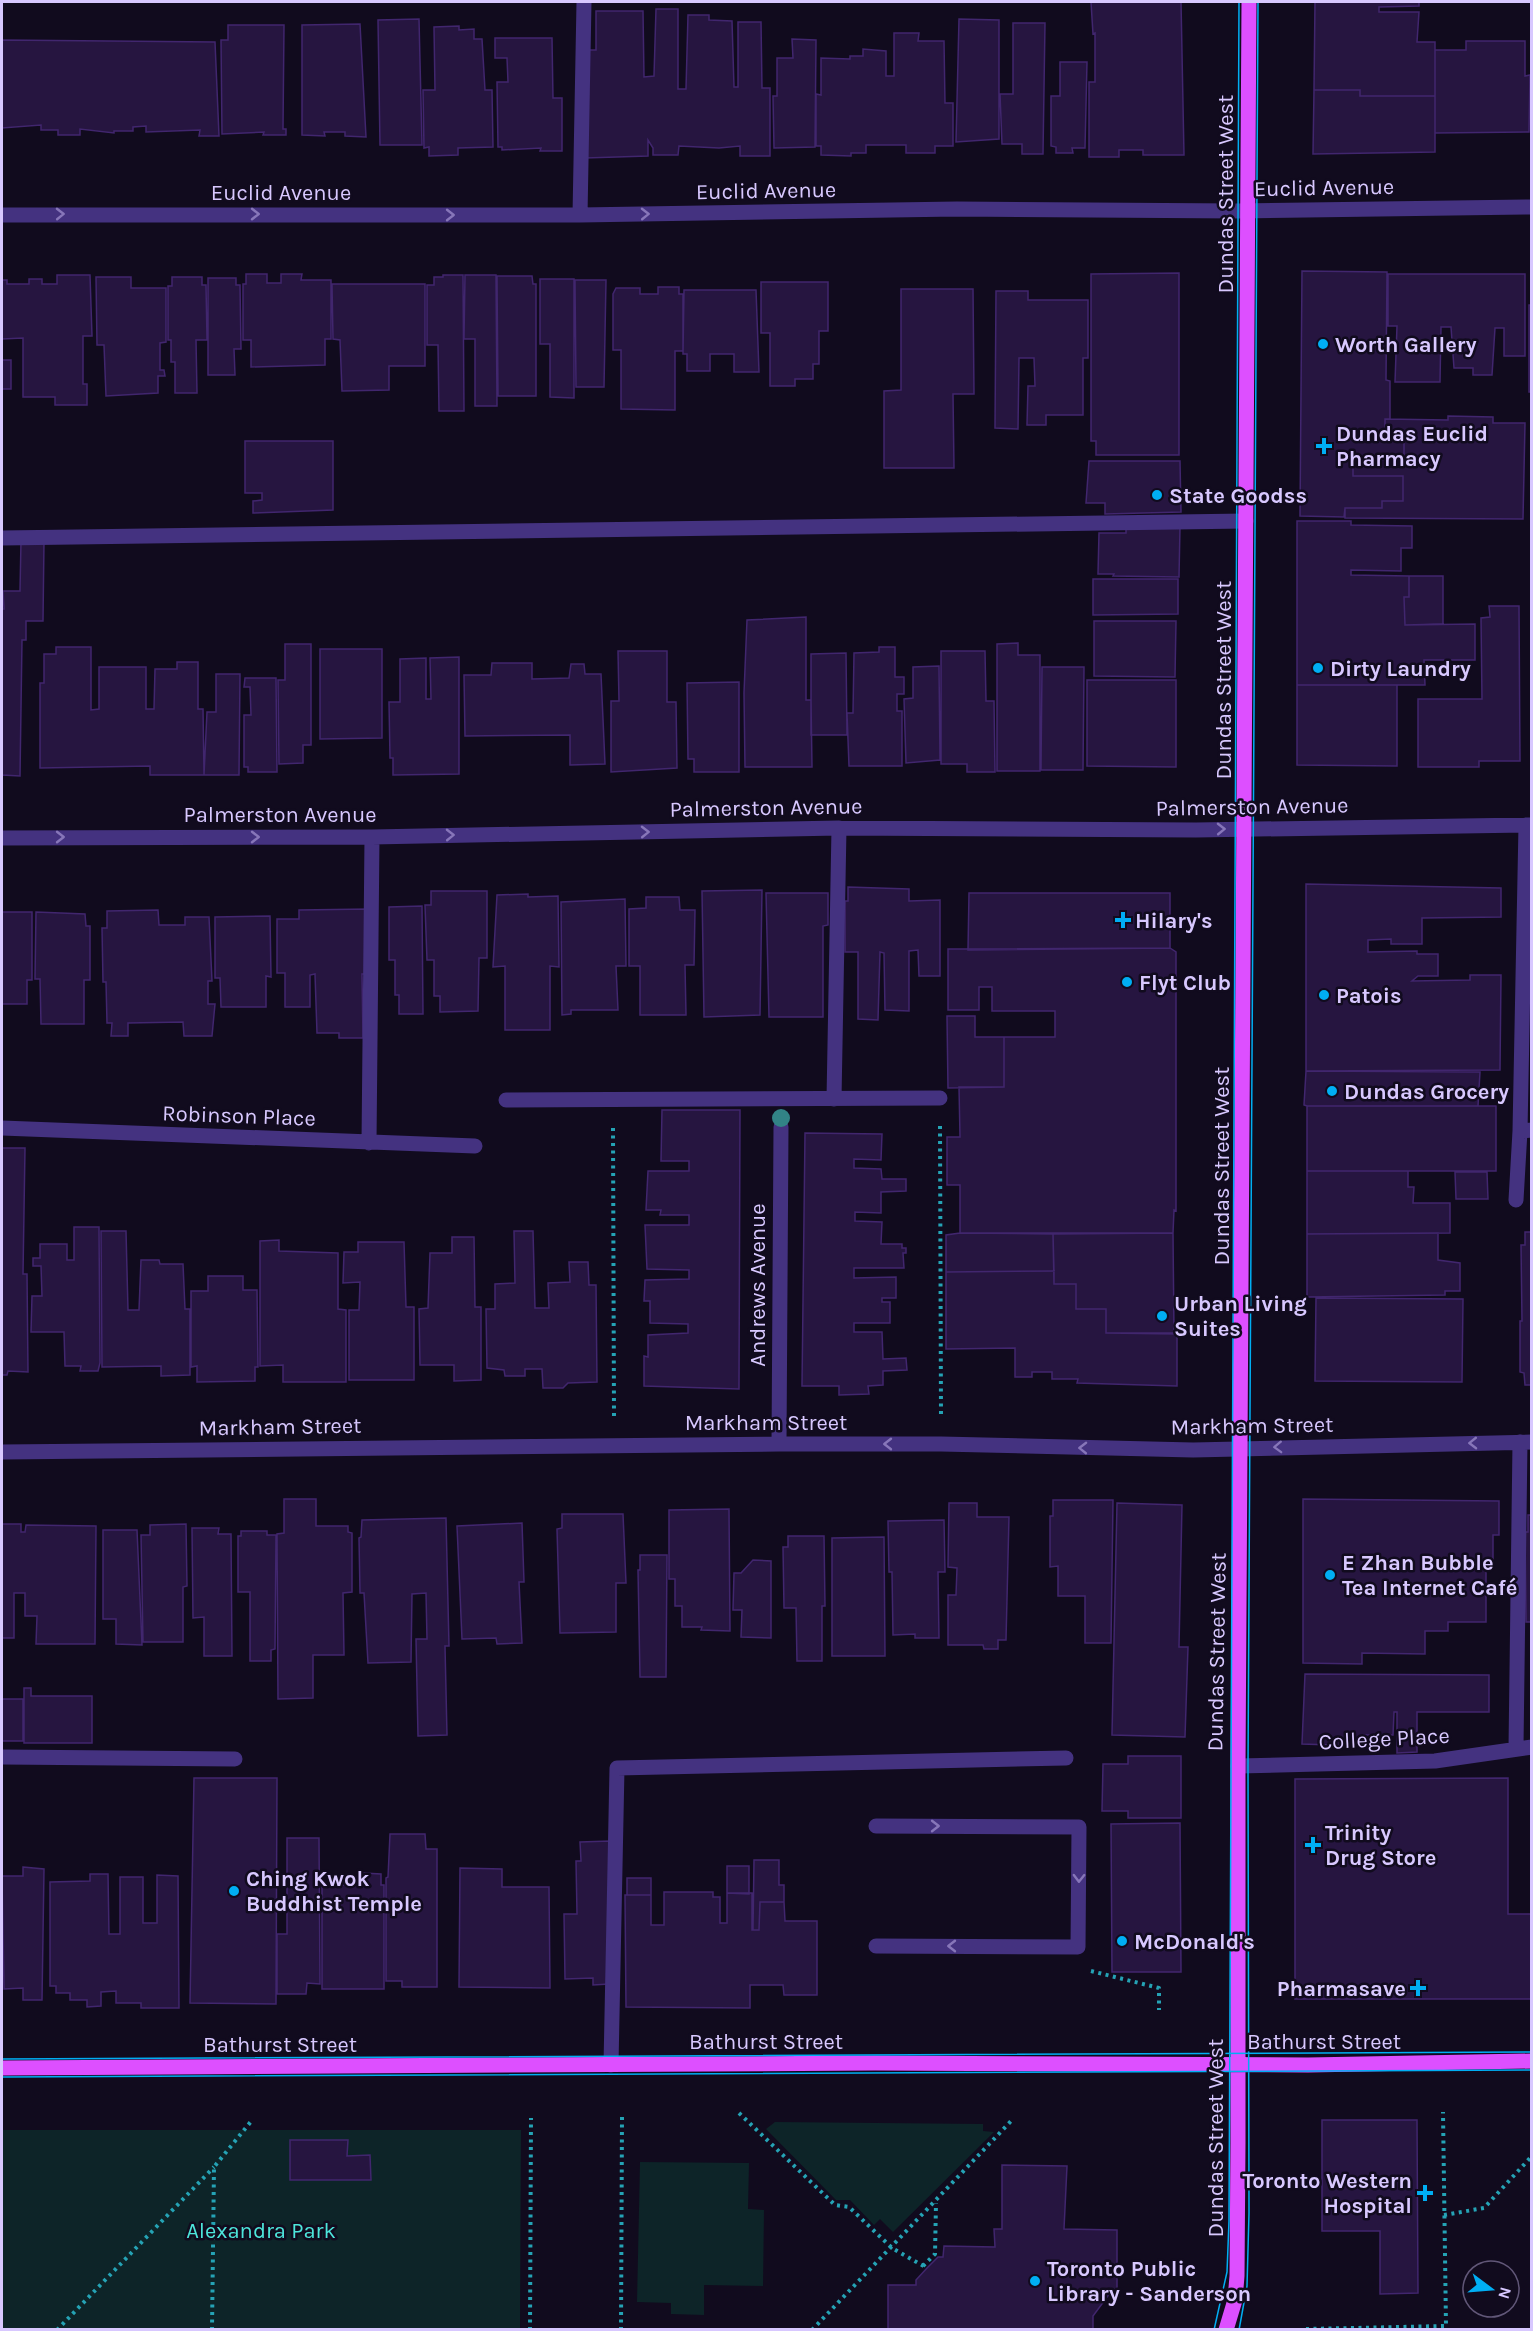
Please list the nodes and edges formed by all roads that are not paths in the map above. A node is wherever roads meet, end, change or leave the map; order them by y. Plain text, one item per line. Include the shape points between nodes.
1 (584, 2) edge
2 (1249, 2) edge
3 (1532, 207) edge
4 (1247, 210) junction
5 (2, 214) edge
6 (580, 216) junction
7 (1246, 521) junction
8 (2, 538) edge
9 (1529, 825) edge
10 (839, 828) junction
11 (1245, 829) junction
12 (372, 837) junction
13 (2, 838) edge
14 (940, 1098) road end
15 (834, 1099) junction
16 (506, 1100) dead end
17 (780, 1127) dead end
18 (2, 1128) edge
19 (1526, 1130) edge
20 (369, 1143) junction
21 (475, 1146) dead end
22 (1516, 1200) dead end
23 (1526, 1442) edge
24 (779, 1444) junction
25 (1241, 1449) junction
26 (2, 1452) edge
27 (1532, 1747) edge
28 (1516, 1748) junction
29 (2, 1757) edge
30 (1066, 1758) dead end
31 (235, 1759) dead end
32 (1238, 1766) junction
33 (876, 1826) dead end
34 (876, 1946) dead end
35 (1532, 2061) edge
36 (1238, 2064) junction
37 (611, 2065) junction
38 (2, 2068) edge
39 (1226, 2330) edge

1 - 6 street
2 - 4 main road, Dundas Street West
3 - 4 street, Euclid Avenue
6 -> 4 street, Euclid Avenue via 957,209
4 - 7 main road, Dundas Street West
5 -> 6 street, Euclid Avenue
7 - 8 street
7 - 11 main road, Dundas Street West
9 - 11 street, Palmerston Avenue
9 - 19 street
10 -> 11 street, Palmerston Avenue
12 -> 10 street, Palmerston Avenue
10 - 15 street
11 - 25 main road, Dundas Street West
13 -> 12 street, Palmerston Avenue
12 - 20 street
14 - 15 street
15 - 16 street
17 - 24 street, Andrews Avenue
18 - 20 street, Robinson Place
19 - 22 street
20 - 21 street, Robinson Place
23 -> 25 street, Markham Street
23 - 28 street
25 -> 24 street, Markham Street
24 - 26 street, Markham Street
25 - 32 main road, Dundas Street West
27 - 28 street, College Place
28 - 32 street, College Place via 1435,1761
29 - 31 street
30 - 37 street via 617,1768
32 - 36 main road, Dundas Street West
33 -> 34 street via 1079,1827 1078,1947
35 - 36 main road, Bathurst Street
36 - 37 main road, Bathurst Street
36 - 39 main road, Dundas Street West via 1237,2276
37 - 38 main road, Bathurst Street

